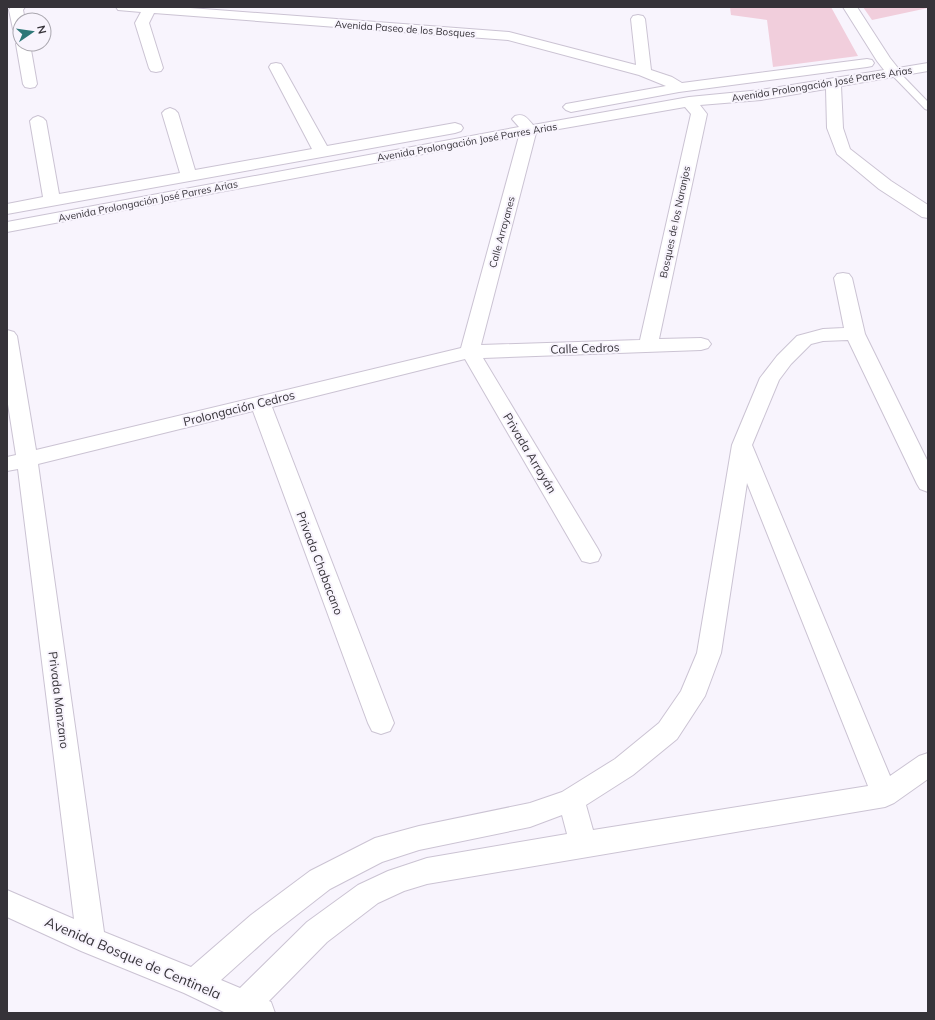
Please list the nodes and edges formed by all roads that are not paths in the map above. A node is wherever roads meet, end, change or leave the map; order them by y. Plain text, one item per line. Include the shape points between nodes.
1 (123, 7) edge
2 (326, 7) edge
3 (850, 7) edge
4 (150, 9) junction
5 (638, 19) dead end
6 (319, 22) junction
7 (24, 52) edge
8 (892, 60) junction
9 (276, 67) dead end
10 (928, 67) edge
11 (156, 68) dead end
12 (644, 72) junction
13 (895, 73) junction
14 (30, 84) dead end
15 (833, 84) junction
16 (684, 95) junction
17 (928, 108) edge
18 (555, 110) dead end
19 (170, 113) dead end
20 (520, 120) junction
21 (38, 121) dead end
22 (471, 125) dead end
23 (322, 152) junction
24 (189, 176) junction
25 (52, 200) junction
26 (7, 209) edge
27 (928, 213) edge
28 (7, 227) edge
29 (843, 278) dead end
30 (855, 334) junction
31 (7, 336) edge
32 (701, 344) dead end
33 (648, 346) junction
34 (470, 352) junction
35 (260, 403) junction
36 (742, 445) junction
37 (17, 461) edge
38 (928, 484) edge
39 (590, 555) dead end
40 (381, 723) dead end
41 (928, 764) edge
42 (885, 795) junction
43 (572, 800) junction
44 (583, 844) junction
45 (7, 903) edge
46 (91, 941) junction
47 (195, 984) junction
48 (252, 1009) edge

1 - 4 street, Avenida Paseo de los Bosques
2 - 6 street
3 - 8 street
4 - 6 street, Avenida Paseo de los Bosques
4 - 11 street via 142,23
5 - 12 street
6 - 12 street, Avenida Paseo de los Bosques via 509,36
7 - 14 street
8 - 13 street
8 - 16 street, Avenida Prolongación José Parres Arias
9 - 23 street
10 - 13 street, Avenida Prolongación José Parres Arias
12 - 16 street, Avenida Paseo de los Bosques via 667,80
13 - 15 street, Avenida Prolongación José Parres Arias
13 - 17 lane
15 - 16 street, Avenida Prolongación José Parres Arias via 761,95
15 - 27 street via 835,128 843,151 885,185
16 - 18 street, Avenida Prolongación José Parres Arias
16 - 20 street, Avenida Prolongación José Parres Arias
16 - 33 street, Bosques de los Naranjos via 699,114
19 - 24 street
20 - 28 street, Avenida Prolongación José Parres Arias
20 - 34 street, Calle Arrayanes
21 - 25 street
22 - 23 street, Avenida Prolongación José Parres Arias
23 - 24 street, Avenida Prolongación José Parres Arias
24 - 25 street, Avenida Prolongación José Parres Arias
25 - 26 street, Avenida Prolongación José Parres Arias
29 - 30 street
30 - 36 street via 823,335 804,340 770,378
30 - 38 street
31 - 37 street, Privada Manzano
32 - 33 street, Calle Cedros
33 - 34 street, Calle Cedros
34 - 35 street, Prolongación Cedros
34 - 39 street, Privada Arrayán
35 - 37 street, Prolongación Cedros
35 - 40 street, Privada Chabacano
36 - 42 street
36 - 43 street via 709,653 692,696 668,731 624,767
37 - 46 street, Privada Manzano
41 - 42 street
42 - 44 street
43 - 44 street
43 - 47 street via 530,815 419,838 375,851 320,880 261,925
44 - 48 street via 427,871 398,880 368,894 316,932
45 - 46 street, Avenida Bosque de Centinela
46 - 47 street, Avenida Bosque de Centinela
47 - 48 street, Avenida Bosque de Centinela

